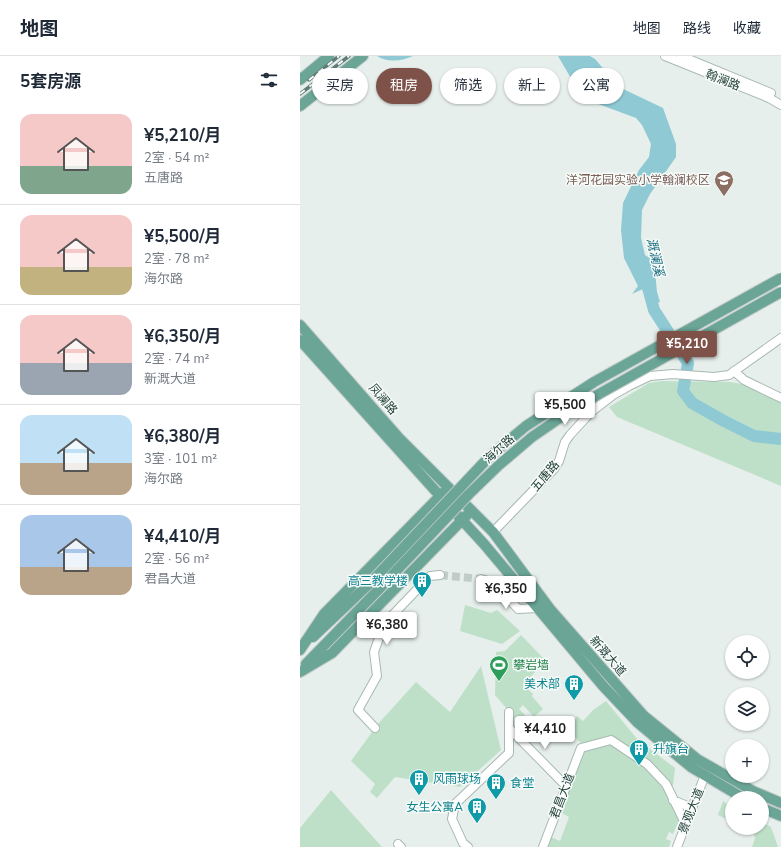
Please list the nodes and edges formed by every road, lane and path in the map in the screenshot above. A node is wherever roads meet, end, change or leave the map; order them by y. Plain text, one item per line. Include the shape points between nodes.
1 (329, 56) edge
2 (363, 56) edge
3 (665, 56) edge
4 (682, 56) edge
5 (303, 77) edge
6 (781, 98) edge
7 (781, 105) edge
8 (300, 106) edge
9 (781, 278) edge
10 (781, 292) edge
11 (300, 325) edge
12 (781, 338) edge
13 (300, 340) edge
14 (734, 371) junction
15 (781, 398) edge
16 (449, 487) junction
17 (440, 496) junction
18 (472, 510) junction
19 (462, 520) junction
20 (493, 532) junction
21 (440, 575) tunnel mouth
22 (481, 579) tunnel mouth
23 (538, 608) junction
24 (300, 650) edge
25 (300, 671) edge
26 (509, 712) dead end
27 (375, 728) dead end
28 (509, 728) junction
29 (705, 775) junction
30 (566, 786) junction
31 (731, 791) edge
32 (673, 800) junction
33 (781, 803) edge
34 (692, 808) junction
35 (769, 811) edge
36 (781, 816) edge
37 (686, 825) junction
38 (468, 847) edge
39 (543, 847) edge
40 (677, 847) edge

1 - 5 main road
2 - 8 main road
3 - 7 street, 翰澜路
4 - 6 street, 翰澜路
9 - 24 main road, 海尔路, bridge via 594,382 526,426 490,456 371,582
10 - 25 main road, 海尔路, bridge via 599,394 532,437 469,494
11 - 16 main road, 凤澜路 via 399,438
12 - 14 street, 五唐路
13 - 17 main road, 凤澜路
14 - 15 street via 744,380
14 - 20 street, 五唐路 via 729,375 714,377 673,374 650,376 614,395 591,412 568,439 554,469
16 - 17 main road
16 - 18 main road, 新溉大道
17 - 19 main road, 新溉大道
17 - 24 main road via 324,614
18 - 19 main road
18 - 20 main road, 新溉大道
19 - 23 main road, 新溉大道
19 - 25 main road via 332,653
20 - 33 main road, 新溉大道 via 550,609 644,716 697,759 753,791
21 - 27 street via 430,576 384,624 374,652 377,676 358,710
22 - 23 street via 495,583 518,609
23 - 29 main road, 新溉大道 via 603,686 638,723 691,767
26 - 28 street
28 - 30 street
28 - 38 street via 509,754 455,804 452,819 463,843
29 - 31 main road, 新溉大道
29 - 34 street, 景观大道
30 - 32 street, 君昌大道 via 581,748 611,740 647,764 666,784
30 - 39 street, 君昌大道
32 - 34 street
32 - 37 street, 君昌大道
34 - 37 street, 景观大道
35 - 36 main road
37 - 40 street, 景观大道

